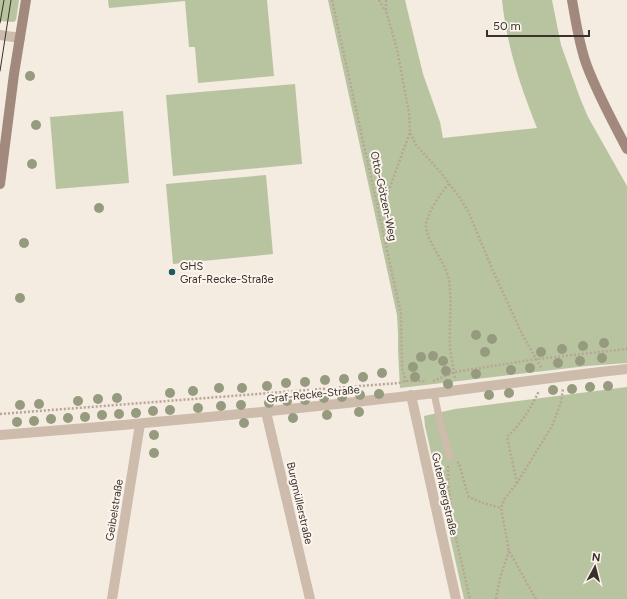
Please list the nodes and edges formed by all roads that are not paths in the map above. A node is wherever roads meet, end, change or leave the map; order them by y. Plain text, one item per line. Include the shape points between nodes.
1 (26, 0) edge
2 (572, 0) edge
3 (0, 35) edge
4 (20, 38) junction
5 (627, 149) edge
6 (0, 184) edge
7 (627, 369) edge
8 (434, 393) junction
9 (410, 395) junction
10 (266, 412) junction
11 (140, 424) junction
12 (0, 435) edge
13 (450, 456) road end
14 (112, 599) edge
15 (310, 599) edge
16 (456, 599) edge

1 - 4 main road
2 - 5 main road via 587,66
3 - 4 street
4 - 6 main road
7 - 8 street, Graf-Recke-Straße
8 - 9 street, Graf-Recke-Straße
8 - 13 lane
9 - 10 street, Graf-Recke-Straße
9 - 16 street, Gutenbergstraße
10 - 11 street, Graf-Recke-Straße
10 - 15 street, Burgmüllerstraße
11 - 12 street, Graf-Recke-Straße
11 - 14 street, Geibelstraße

